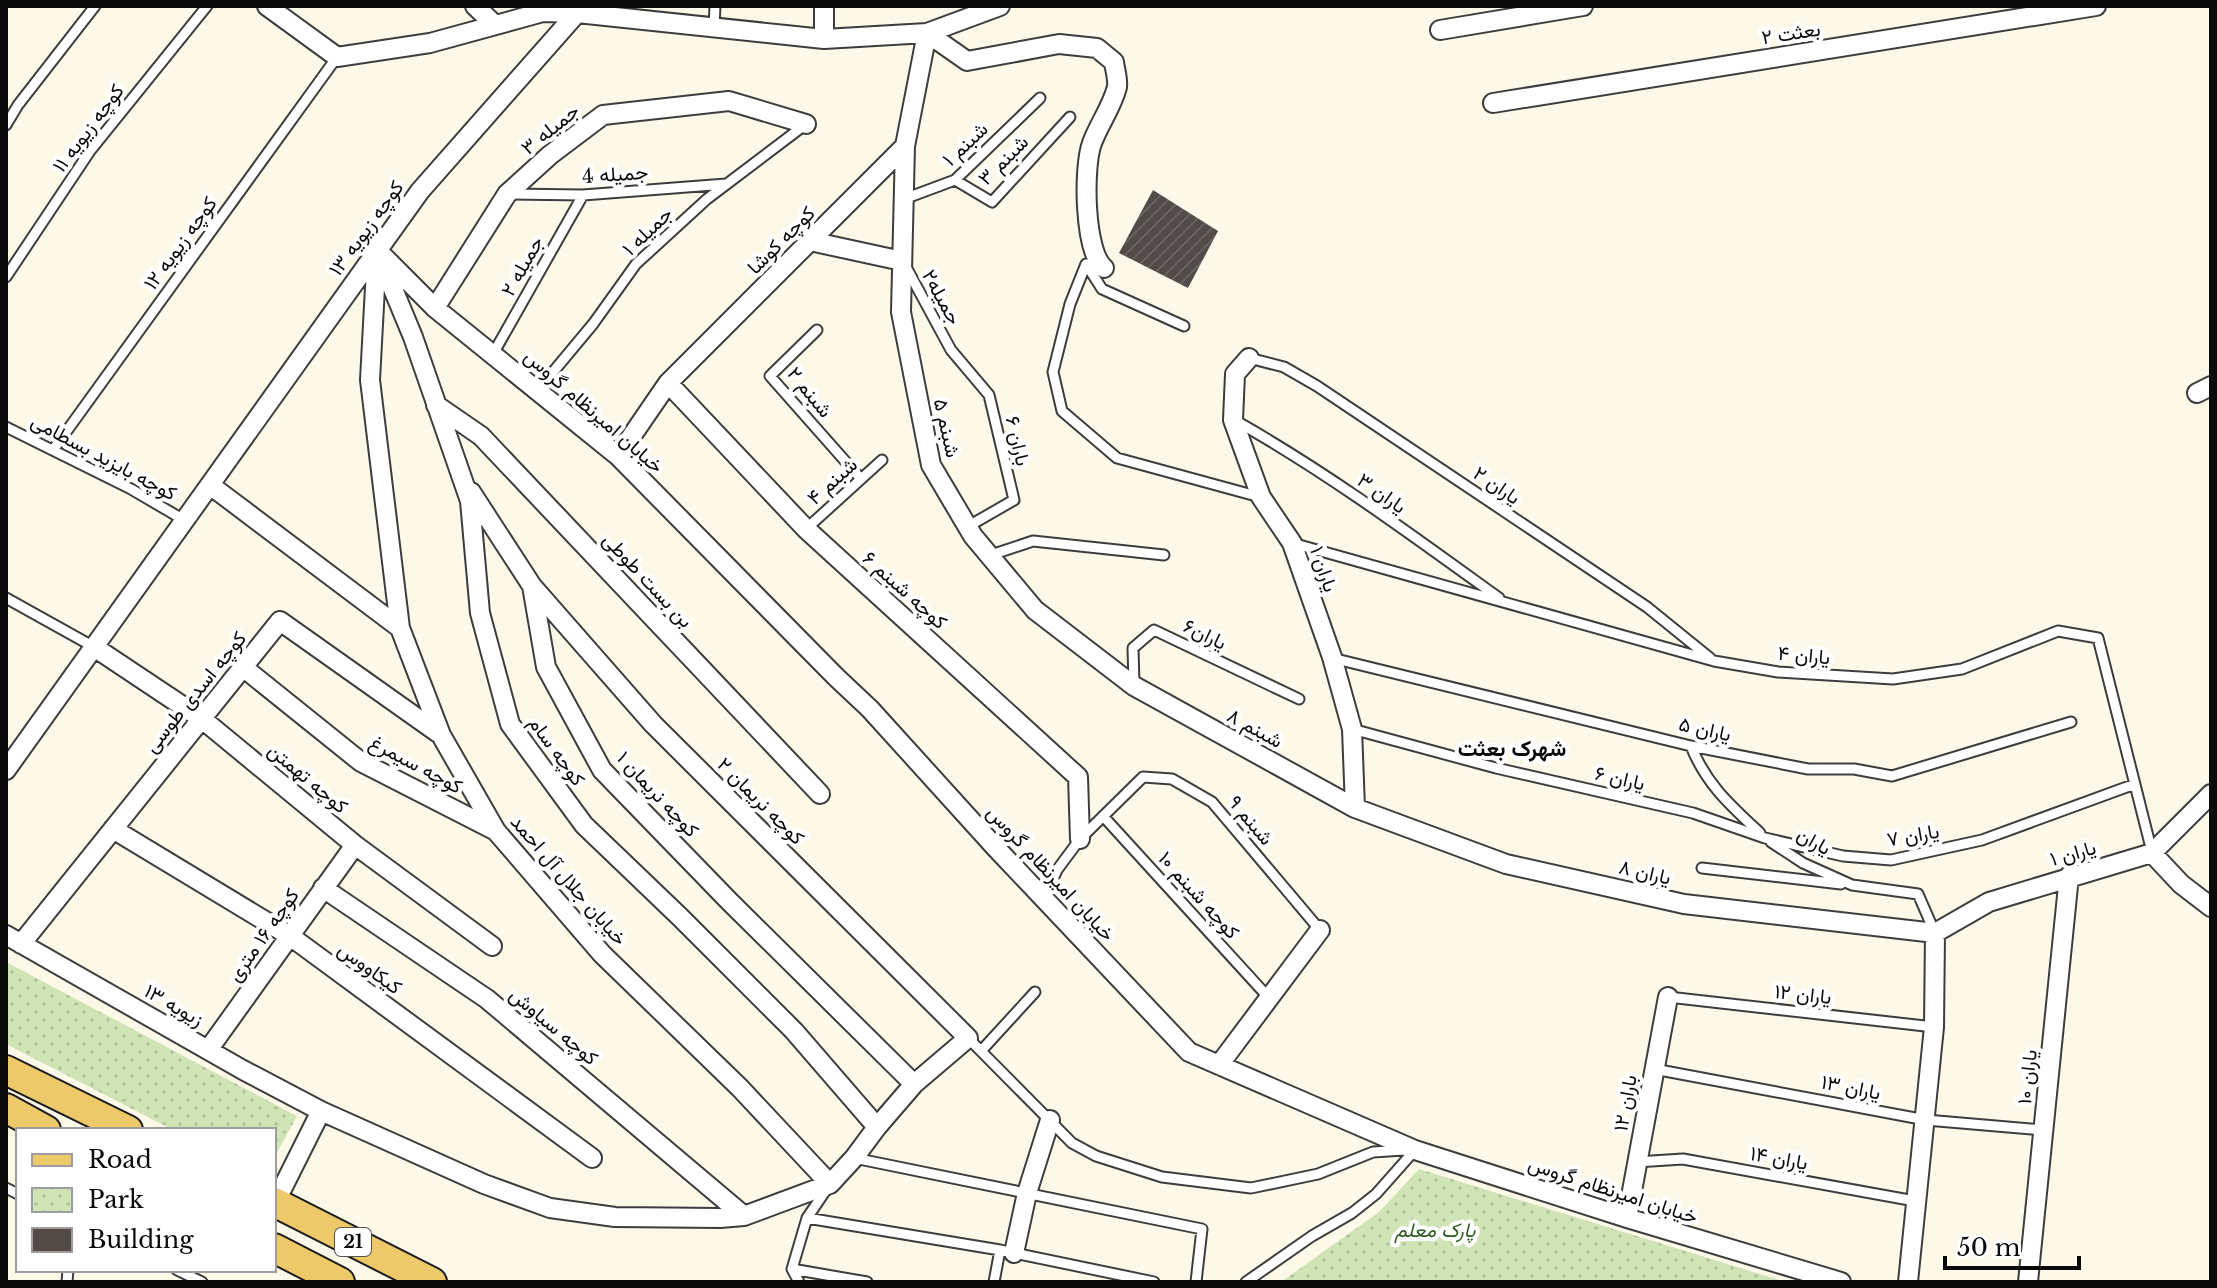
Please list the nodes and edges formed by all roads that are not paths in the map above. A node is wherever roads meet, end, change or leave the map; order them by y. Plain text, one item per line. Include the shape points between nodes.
1 (95, 6) edge
2 (207, 6) edge
3 (267, 6) edge
4 (475, 6) edge
5 (715, 6) edge
6 (824, 6) edge
7 (1000, 6) edge
8 (1583, 6) edge
9 (2096, 6) edge
10 (552, 9) edge
11 (577, 9) edge
12 (630, 12) edge
13 (495, 25) junction
14 (714, 27) junction
15 (1440, 30) dead end
16 (927, 33) junction
17 (824, 39) junction
18 (337, 57) junction
19 (1040, 98) dead end
20 (1493, 103) dead end
21 (1070, 117) dead end
22 (806, 124) joint
23 (6, 125) edge
24 (905, 146) junction
25 (955, 180) junction
26 (726, 184) junction
27 (507, 194) junction
28 (583, 195) junction
29 (904, 199) junction
30 (810, 241) junction
31 (377, 250) junction
32 (902, 261) junction
33 (1104, 268) dead end
34 (6, 277) edge
35 (435, 308) junction
36 (1184, 326) dead end
37 (817, 330) dead end
38 (951, 350) joint
39 (493, 354) junction
40 (1249, 358) joint
41 (668, 383) junction
42 (538, 390) junction
43 (436, 405) junction
44 (1233, 420) junction
45 (6, 427) edge
46 (53, 450) junction
47 (618, 456) junction
48 (882, 460) dead end
49 (461, 476) junction
50 (861, 479) junction
51 (210, 485) junction
52 (1261, 497) junction
53 (184, 520) junction
54 (967, 527) junction
55 (806, 529) junction
56 (1292, 543) junction
57 (1164, 555) dead end
58 (988, 556) junction
59 (532, 586) junction
60 (6, 598) edge
61 (1505, 603) junction
62 (400, 628) junction
63 (94, 647) junction
64 (1332, 657) junction
65 (1714, 661) junction
66 (244, 668) junction
67 (1134, 686) junction
68 (1299, 699) dead end
69 (202, 719) junction
70 (2071, 722) dead end
71 (1352, 729) junction
72 (441, 735) junction
73 (1691, 746) junction
74 (6, 770) edge
75 (2135, 784) junction
76 (820, 794) dead end
77 (2211, 794) edge
78 (1355, 808) junction
79 (1693, 813) joint
80 (1103, 816) junction
81 (113, 829) junction
82 (496, 831) junction
83 (1765, 838) junction
84 (1080, 839) junction
85 (355, 845) junction
86 (2152, 853) junction
87 (1702, 868) dead end
88 (2069, 876) junction
89 (1852, 885) junction
90 (323, 888) junction
91 (1044, 899) junction
92 (2211, 907) edge
93 (1320, 930) joint
94 (1935, 933) junction
95 (290, 936) junction
96 (14, 939) edge
97 (492, 946) dead end
98 (1035, 992) dead end
99 (1668, 997) joint
100 (1269, 998) junction
101 (1934, 1027) junction
102 (974, 1044) junction
103 (208, 1050) junction
104 (1219, 1065) junction
105 (1654, 1069) junction
106 (6, 1070) edge
107 (914, 1084) junction
108 (6, 1108) edge
109 (321, 1111) junction
110 (1050, 1120) junction
111 (1926, 1120) junction
112 (877, 1127) junction
113 (42, 1128) edge
114 (124, 1128) edge
115 (2044, 1130) junction
116 (1415, 1150) junction
117 (592, 1158) dead end
118 (854, 1158) junction
119 (1636, 1162) junction
120 (830, 1184) junction
121 (1027, 1193) junction
122 (276, 1201) edge
123 (1915, 1201) junction
124 (276, 1204) edge
125 (744, 1216) junction
126 (807, 1218) junction
127 (1627, 1218) junction
128 (276, 1249) edge
129 (1007, 1251) junction
130 (792, 1269) junction
131 (181, 1272) edge
132 (202, 1282) edge
133 (340, 1282) edge
134 (432, 1282) edge
135 (799, 1282) edge
136 (867, 1282) edge
137 (994, 1282) edge
138 (1154, 1282) edge
139 (1196, 1282) edge
140 (1246, 1282) edge
141 (1841, 1282) edge
142 (1908, 1282) edge
143 (2028, 1282) edge

1 - 23 lane
2 - 34 lane, کوچه زیویه ۱۱ via 90,151
3 - 18 street
4 - 13 street
5 - 14 lane
6 - 17 street
7 - 16 street
8 - 15 street
9 - 20 street, بعثت ۲
10 - 11 street
10 - 13 street
11 - 12 street
11 - 31 street, کوچه زیویه ۱۳ via 420,191
12 - 14 street
13 - 18 street via 430,43
14 - 17 street
16 - 17 street
16 - 24 street
16 - 33 street via 967,61 1059,44 1097,48 1114,62 1117,84 1091,146 1086,187 1089,232 1096,262
18 - 46 lane, کوچه زیویه ۱۲
19 - 25 lane, شبنم ۱
21 - 25 lane, شبنم ۳ via 992,202
22 - 26 lane, جمیله ۱
22 - 27 street, جمیله ۳ via 729,101 603,115
24 - 29 street, شبنم ۵
24 - 30 street, کوچه کوشا
25 - 29 lane, شبنم ۱
26 - 28 lane, جمیله 4
26 - 42 lane, جمیله ۱ via 636,264
27 - 28 lane, جمیله 4
27 - 35 street, جمیله ۳
28 - 39 lane, جمیله ۲
29 - 32 street, شبنم ۵
30 - 32 street
30 - 41 street, کوچه کوشا
31 - 35 street, خیابان امیرنظام گروس
31 - 43 street, کوچه سام
31 - 51 street, کوچه زیویه ۱۳
31 - 62 street, خیابان جلال آل احمد via 370,380
32 - 38 lane, جمیله۲
32 - 54 street, شبنم ۵ via 901,312 931,465
35 - 39 street, خیابان امیرنظام گروس
36 - 52 lane via 1102,289 1086,264 1053,372 1062,411 1117,458
37 - 50 lane, شبنم ۲ via 770,376
38 - 54 lane, باران ۶ via 989,395 1014,500
39 - 42 street, خیابان امیرنظام گروس
40 - 44 street, یاران ۱ via 1235,374
40 - 65 lane, یاران ۲ via 1284,367 1317,386 1647,607
41 - 47 street, کوچه کوشا
41 - 55 street, کوچه شبنم ۶
42 - 47 street, خیابان امیرنظام گروس
43 - 49 street, کوچه سام
43 - 76 street, بن بست طوطی via 481,436
44 - 52 street, یاران ۱
44 - 61 lane, یاران ۳ via 1291,452
45 - 46 lane, کوچه بایزید بسطامی
46 - 53 lane, کوچه بایزید بسطامی
47 - 91 street, خیابان امیرنظام گروس via 870,709
48 - 50 lane, شبنم ۴
49 - 59 street, کوچه نریمان ۱
49 - 112 street, کوچه سام via 470,501 480,613 510,724 584,825 794,1031
50 - 55 lane, شبنم ۴
51 - 53 street, کوچه زیویه ۱۳
51 - 62 street
52 - 56 street, یاران ۱
53 - 63 street, کوچه زیویه ۱۳
54 - 58 street, شبنم ۵
55 - 84 street, کوچه شبنم ۶ via 1078,777
56 - 61 lane, یاران ۴
56 - 64 street, یاران ۱
57 - 58 lane via 1033,541
58 - 67 street, شبنم ۵ via 1035,610
59 - 102 street, کوچه نریمان ۲ via 653,724
59 - 107 street, کوچه نریمان ۱ via 546,667 602,770
60 - 63 lane
61 - 65 lane, یاران ۴
62 - 72 street, خیابان جلال آل احمد
63 - 69 street, کوچه تهمتن
63 - 74 street, کوچه زیویه ۱۳
64 - 71 street, یاران ۱
64 - 73 lane, یاران ۵
65 - 75 lane, یاران ۴ via 1778,672 1893,679 1962,669 2058,631 2098,638
66 - 69 street, کوچه اسدی طوسی
66 - 72 street, کوچه اسدی طوسی via 280,621
66 - 82 street, کوچه سیمرغ via 361,762
67 - 68 lane, یاران۶ via 1133,648 1154,630
67 - 78 street, شبنم ۸
69 - 81 street, کوچه اسدی طوسی
69 - 85 street, کوچه تهمتن
70 - 73 lane, یاران ۵ via 1892,776 1808,769
71 - 78 street, یاران ۱
71 - 79 lane, یاران ۶
72 - 82 street, خیابان جلال آل احمد
73 - 83 lane, یاران via 1700,769
75 - 83 lane, یاران ۷ via 1982,840 1891,860 1843,856
75 - 86 lane, یاران ۴
77 - 86 street
78 - 94 street, یاران ۸ via 1506,864 1684,904
79 - 83 lane, یاران ۷
80 - 84 lane, شبنم ۹
80 - 93 lane, شبنم ۹ via 1143,777 1172,779 1212,802
80 - 100 lane, کوچه شبنم ۱۰
81 - 95 street, کیکاووس
81 - 96 street, کوچه اسدی طوسی
82 - 120 street, خیابان جلال آل احمد via 602,954
83 - 89 lane, یاران
84 - 91 lane, شبنم ۹
85 - 90 street, کوچه ۱۶ متری
85 - 97 street, کوچه تهمتن
86 - 88 street, یاران ۱
86 - 92 street
87 - 89 lane
88 - 94 street, یاران ۱ via 1989,902
88 - 115 street, یاران ۱۰
89 - 94 lane, یاران via 1918,894
90 - 95 street, کوچه ۱۶ متری
90 - 125 street, کوچه سیاوش via 487,999
91 - 104 street, خیابان امیرنظام گروس via 1189,1052
93 - 100 street
94 - 101 street
95 - 103 street, کوچه ۱۶ متری
95 - 117 street, کیکاووس
96 - 103 street, زیویه ۱۳
98 - 102 lane
99 - 101 lane, یاران ۱۲
99 - 105 street, باران ۱۲
100 - 104 street
101 - 111 street
102 - 107 street
102 - 110 lane
103 - 109 street, زیویه ۱۳
104 - 116 street, خیابان امیرنظام گروس
105 - 111 lane, یاران ۱۳
105 - 119 street, باران ۱۲
106 - 114 main road
107 - 112 street
108 - 113 main road
109 - 122 street
109 - 125 street, زیویه ۱۳ via 550,1208 615,1217
110 - 116 lane via 1072,1143 1096,1156 1162,1177 1251,1188 1318,1174 1373,1152
110 - 121 street
111 - 115 lane, یاران ۱۳
111 - 123 street
112 - 118 street
115 - 143 street, یاران ۱۰
116 - 127 street, خیابان امیرنظام گروس
116 - 140 lane via 1376,1194
118 - 120 street
118 - 121 lane
119 - 123 lane, یاران ۱۴ via 1683,1159
119 - 127 street, باران ۱۲
120 - 125 street, زیویه ۱۳
120 - 126 lane
121 - 129 street
121 - 139 lane via 1202,1229
123 - 142 street
124 - 134 main road, 21
126 - 129 lane
126 - 130 lane
127 - 141 street, خیابان امیرنظام گروس
128 - 133 main road, 21
129 - 137 lane
129 - 138 lane
130 - 135 lane
130 - 136 lane
131 - 132 lane

